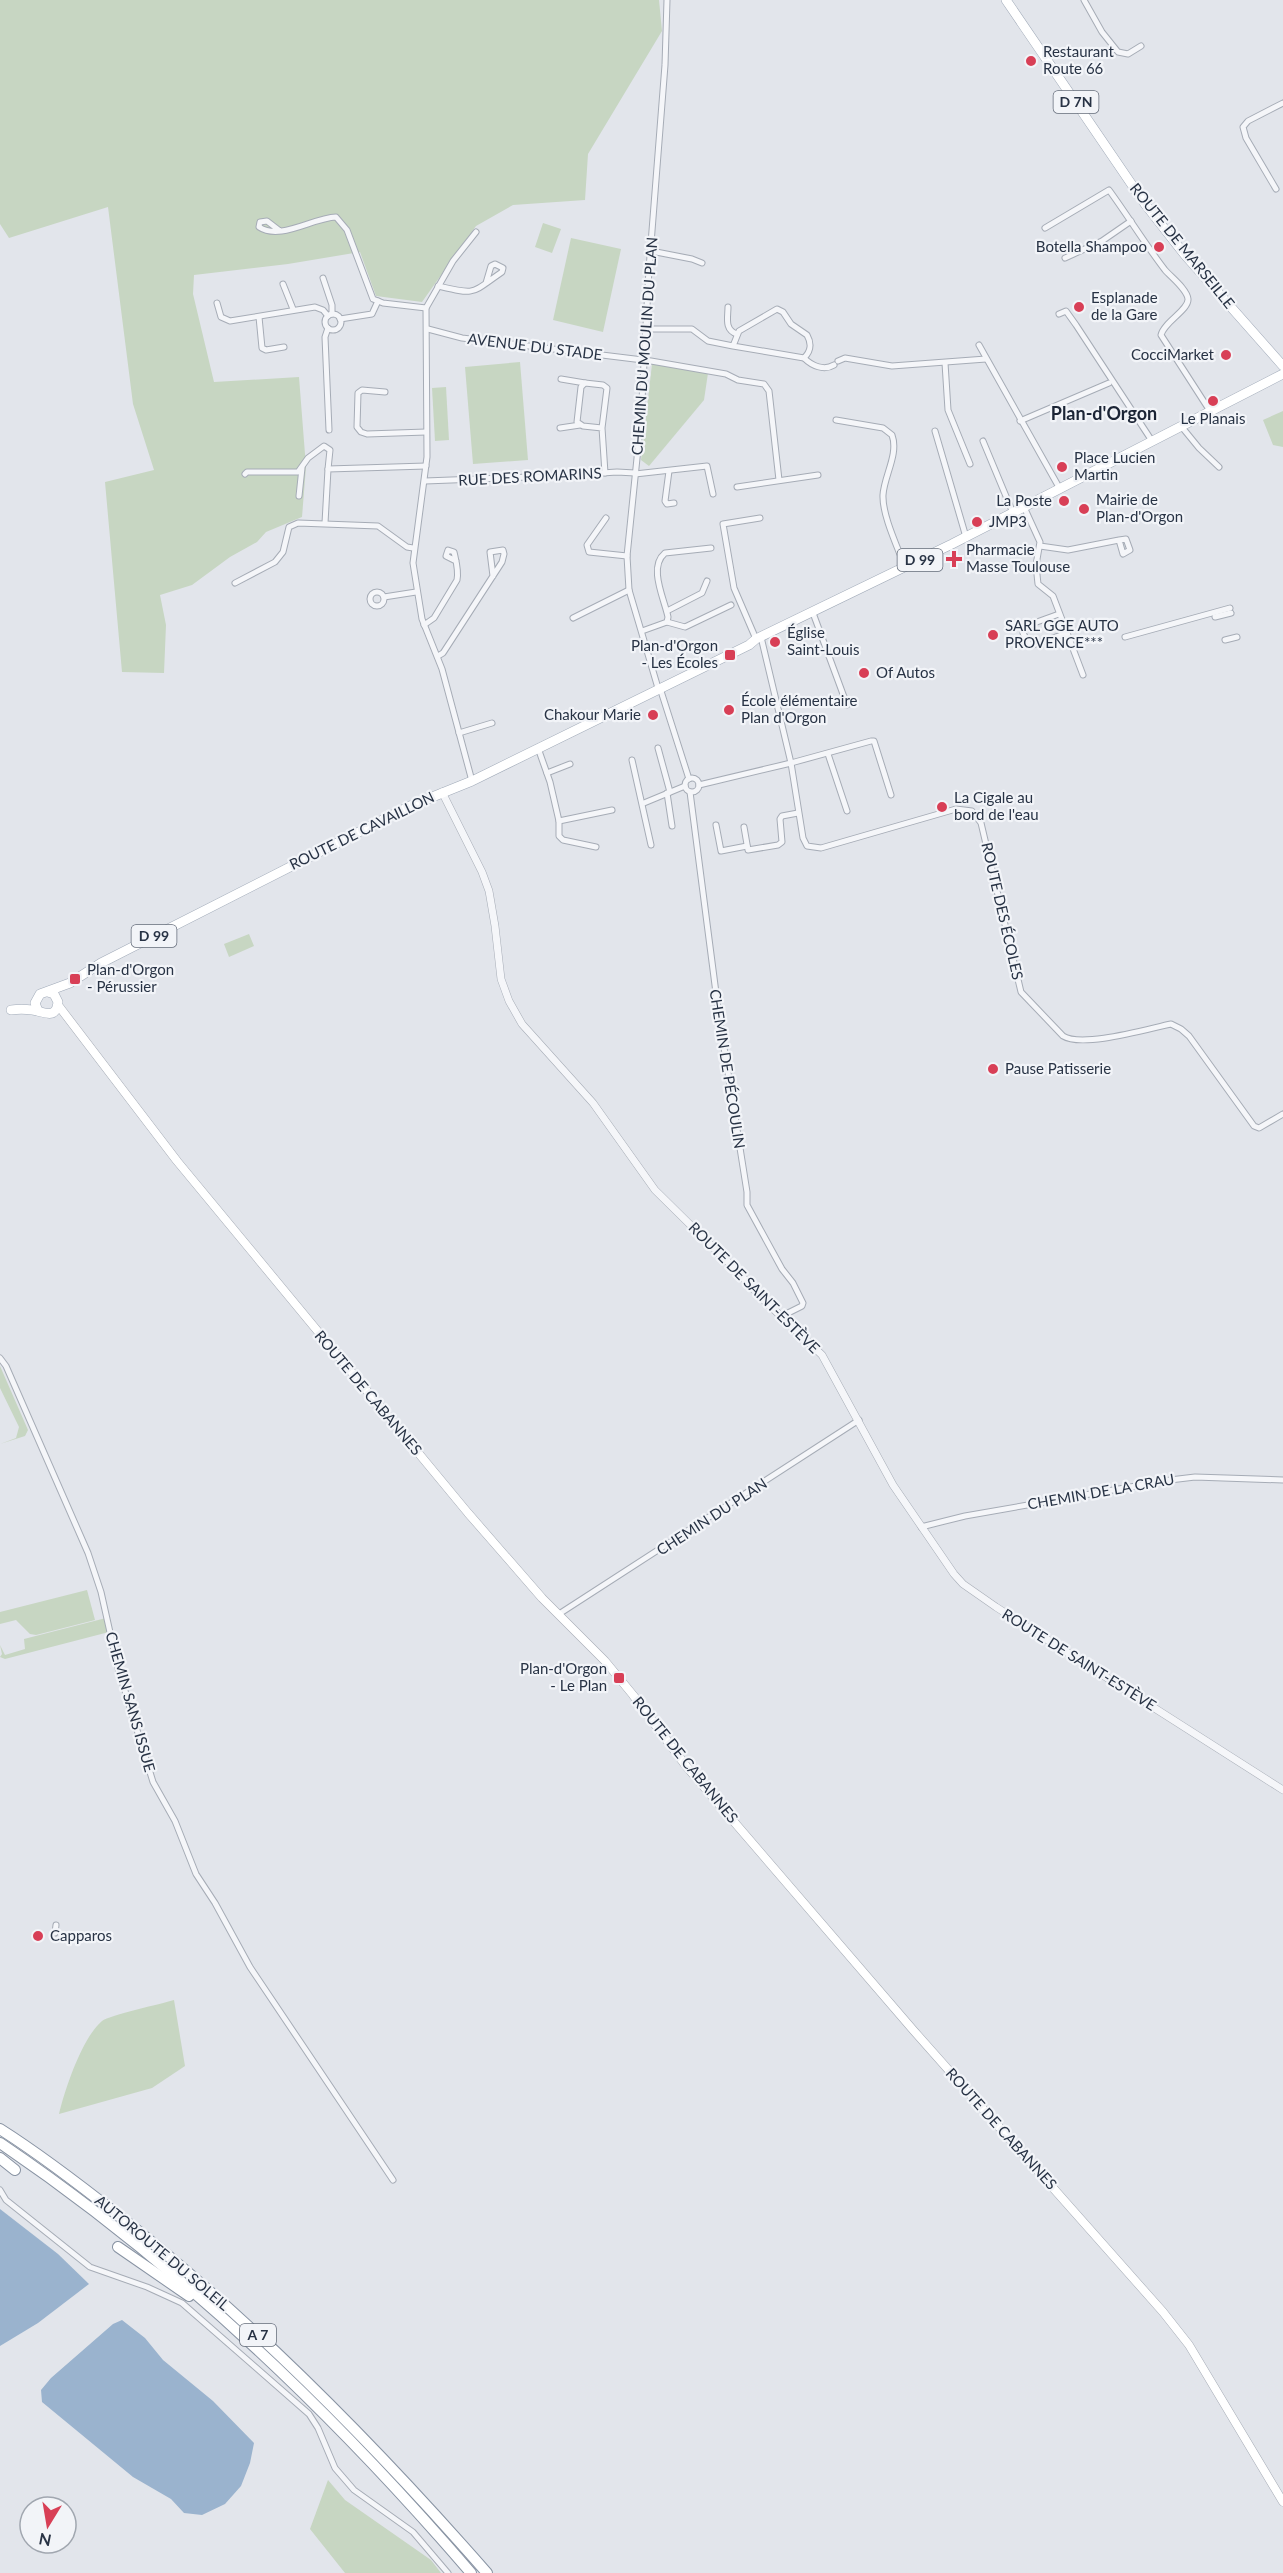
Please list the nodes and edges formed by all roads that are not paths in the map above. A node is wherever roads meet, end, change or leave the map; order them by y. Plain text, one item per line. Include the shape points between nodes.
1 (667, 0) edge
2 (1006, 0) edge
3 (1084, 0) edge
4 (1142, 46) dead end
5 (1283, 103) edge
6 (1276, 189) dead end
7 (1131, 221) junction
8 (1045, 228) dead end
9 (280, 231) dead end
10 (476, 232) dead end
11 (651, 251) junction
12 (1065, 258) dead end
13 (702, 264) dead end
14 (323, 278) dead end
15 (486, 283) dead end
16 (283, 284) dead end
17 (438, 286) junction
18 (378, 302) junction
19 (217, 303) dead end
20 (728, 307) dead end
21 (426, 308) junction
22 (293, 309) junction
23 (1059, 314) dead end
24 (330, 315) junction
25 (259, 317) junction
26 (340, 319) junction
27 (328, 328) junction
28 (428, 329) junction
29 (645, 329) junction
30 (736, 334) junction
31 (979, 345) dead end
32 (733, 346) junction
33 (284, 348) dead end
34 (804, 358) junction
35 (986, 359) junction
36 (643, 361) junction
37 (945, 363) junction
38 (1283, 366) edge
39 (1283, 374) edge
40 (561, 379) dead end
41 (585, 383) junction
42 (1109, 383) dead end
43 (385, 392) dead end
44 (1210, 411) junction
45 (836, 420) dead end
46 (1020, 421) junction
47 (580, 425) junction
48 (1181, 426) junction
49 (560, 428) dead end
50 (602, 428) junction
51 (329, 430) dead end
52 (935, 431) dead end
53 (426, 432) junction
54 (983, 441) dead end
55 (1152, 441) junction
56 (970, 464) dead end
57 (426, 466) junction
58 (1219, 467) dead end
59 (302, 468) junction
60 (328, 469) junction
61 (669, 471) junction
62 (605, 473) junction
63 (635, 473) junction
64 (244, 474) dead end
65 (818, 475) dead end
66 (779, 480) junction
67 (424, 481) junction
68 (737, 487) dead end
69 (1059, 489) junction
70 (712, 494) dead end
71 (299, 496) dead end
72 (674, 503) dead end
73 (1024, 507) junction
74 (1013, 513) junction
75 (606, 518) dead end
76 (760, 518) dead end
77 (324, 523) junction
78 (966, 537) junction
79 (1119, 540) dead end
80 (1040, 546) junction
81 (413, 548) junction
82 (711, 548) dead end
83 (627, 556) junction
84 (456, 561) dead end
85 (905, 568) junction
86 (493, 576) junction
87 (707, 581) dead end
88 (235, 583) dead end
89 (629, 591) junction
90 (416, 592) junction
91 (384, 597) dead end
92 (731, 605) dead end
93 (667, 611) junction
94 (813, 613) junction
95 (1059, 614) junction
96 (573, 618) dead end
97 (667, 622) junction
98 (1185, 624) dead end
99 (424, 625) junction
100 (642, 631) junction
101 (1067, 633) junction
102 (1125, 637) dead end
103 (1237, 637) dead end
104 (759, 638) junction
105 (1225, 640) dead end
106 (438, 656) junction
107 (1083, 675) dead end
108 (659, 688) junction
109 (847, 705) dead end
110 (492, 723) dead end
111 (459, 733) junction
112 (538, 748) junction
113 (658, 748) dead end
114 (828, 754) junction
115 (632, 760) dead end
116 (570, 764) dead end
117 (791, 764) junction
118 (547, 773) junction
119 (688, 779) junction
120 (472, 781) junction
121 (699, 785) junction
122 (685, 786) junction
123 (442, 792) junction
124 (690, 792) junction
125 (668, 793) junction
126 (891, 795) dead end
127 (644, 803) junction
128 (612, 810) dead end
129 (847, 811) dead end
130 (798, 813) junction
131 (559, 821) junction
132 (716, 825) dead end
133 (672, 826) dead end
134 (744, 827) dead end
135 (651, 845) dead end
136 (747, 846) junction
137 (596, 847) dead end
138 (70, 982) junction
139 (48, 992) junction
140 (36, 1000) junction
141 (58, 1002) junction
142 (11, 1010) junction
143 (38, 1011) junction
144 (0, 1013) edge
145 (51, 1014) junction
146 (76, 1026) junction
147 (1283, 1114) edge
148 (780, 1317) junction
149 (0, 1358) edge
150 (859, 1420) junction
151 (1283, 1480) edge
152 (921, 1527) junction
153 (561, 1613) junction
154 (1283, 1790) edge
155 (56, 1924) dead end
156 (55, 1933) dead end
157 (0, 2129) edge
158 (0, 2143) edge
159 (0, 2158) edge
160 (15, 2170) dead end
161 (393, 2180) dead end
162 (0, 2190) edge
163 (117, 2247) dead end
164 (236, 2329) junction
165 (1283, 2502) edge
166 (448, 2573) edge
167 (471, 2573) edge
168 (487, 2573) edge

1 - 11 street, CHEMIN DU MOULIN DU PLAN
2 - 38 main road, ROUTE DE MARSEILLE / D 7N via 1152,213
3 - 4 street via 1118,52 1128,54
5 - 6 street via 1243,127
7 - 8 street via 1108,190
7 - 12 street via 1102,241
7 - 44 street via 1188,299 1161,335
9 - 18 street via 336,217 347,230 373,299
10 - 17 street
11 - 13 street
11 - 29 street, CHEMIN DU MOULIN DU PLAN
14 - 24 street
15 - 17 street via 470,292
16 - 22 street
17 - 21 street
18 - 21 street
18 - 26 street via 372,314
19 - 25 street via 222,319
20 - 30 street via 728,326
21 - 28 street
22 - 24 street via 320,308
22 - 25 street via 285,314
23 - 55 street via 1066,311
24 - 26 street
24 - 27 street via 325,322
25 - 33 street via 262,348
26 - 27 street via 337,328
27 - 51 street via 325,337
28 - 36 street, AVENUE DU STADE via 462,338
28 - 53 street
29 - 32 street via 692,329 708,341
29 - 36 street, CHEMIN DU MOULIN DU PLAN
30 - 32 street
30 - 34 street via 771,311 779,310 809,338 810,351
31 - 35 street
32 - 34 street
34 - 37 street via 826,368 845,358 892,366
35 - 37 street
35 - 46 street
36 - 63 street, CHEMIN DU MOULIN DU PLAN
36 - 66 street, AVENUE DU STADE via 726,374 768,386
37 - 56 street via 946,401
39 - 44 main road, ROUTE DE CAVAILLON / D 99
40 - 41 street
41 - 47 street via 581,387 577,419
41 - 50 street via 606,388
42 - 46 street
43 - 53 street via 357,393 357,427 361,432
44 - 48 main road, ROUTE DE CAVAILLON / D 99
45 - 85 street via 883,428 892,435 894,448 883,496
46 - 69 street
47 - 49 street
47 - 50 street
48 - 55 main road, ROUTE DE CAVAILLON / D 99
48 - 58 street
50 - 62 street
52 - 78 street
53 - 57 street
54 - 74 street
55 - 69 main road, ROUTE DE CAVAILLON / D 99
57 - 60 street
57 - 67 street
59 - 60 street via 312,454 326,446 330,450
59 - 64 street via 296,472
59 - 71 street
60 - 77 street
61 - 63 street, RUE DES ROMARINS
61 - 70 street, RUE DES ROMARINS via 707,466
61 - 72 street via 665,501
62 - 63 street, RUE DES ROMARINS
62 - 67 street, RUE DES ROMARINS
63 - 83 street, CHEMIN DU MOULIN DU PLAN
65 - 66 street
66 - 68 street
67 - 81 street
69 - 73 main road, ROUTE DE CAVAILLON / D 99
73 - 74 main road, ROUTE DE CAVAILLON / D 99
73 - 80 street
74 - 78 main road, ROUTE DE CAVAILLON / D 99
75 - 83 street via 587,549
76 - 104 street, ROUTE DES ÉCOLES via 723,524 734,588
77 - 81 street via 378,526
77 - 88 street via 289,526 283,552 275,562
78 - 85 main road, ROUTE DE CAVAILLON / D 99
79 - 80 street via 1068,550
80 - 95 street via 1038,584 1053,596
81 - 90 street
82 - 93 street via 661,556 657,570
83 - 89 street, CHEMIN DU MOULIN DU PLAN
84 - 99 street via 457,580 434,618
85 - 94 main road, ROUTE DE CAVAILLON / D 99
86 - 86 street via 490,552 502,550 502,562
86 - 106 street
87 - 93 street via 702,593
89 - 96 street
89 - 100 street, CHEMIN DU MOULIN DU PLAN
90 - 91 street
90 - 99 street
92 - 97 street via 685,627
93 - 97 street
94 - 104 main road, ROUTE DE CAVAILLON / D 99
94 - 109 street
95 - 101 street
95 - 101 street via 1023,627 1027,645
97 - 100 street
98 - 102 street via 1231,610
99 - 106 street
100 - 108 street, CHEMIN DU MOULIN DU PLAN
101 - 107 street
103 - 105 street
104 - 108 main road, ROUTE DE CAVAILLON / D 99 via 669,679
104 - 117 street, ROUTE DES ÉCOLES
106 - 111 street
108 - 112 main road, ROUTE DE CAVAILLON / D 99
108 - 119 street
110 - 111 street
111 - 120 street
112 - 118 street
112 - 120 main road, ROUTE DE CAVAILLON / D 99
113 - 125 street
114 - 117 street
114 - 126 street via 874,741
114 - 129 street
115 - 127 street
116 - 118 street
117 - 121 street
117 - 130 street, ROUTE DES ÉCOLES
118 - 131 street
119 - 121 street via 695,779
119 - 122 street
120 - 123 main road, ROUTE DE CAVAILLON / D 99
121 - 124 street
122 - 124 street
122 - 125 street
123 - 138 main road, ROUTE DE CAVAILLON / D 99 via 298,862
123 - 148 street, ROUTE DE SAINT-ESTÈVE via 489,891 501,979 522,1024 593,1103 655,1190
124 - 148 street, CHEMIN DE PÉCOULIN via 747,1205 803,1303
125 - 127 street
125 - 133 street
127 - 135 street
128 - 131 street
130 - 136 street via 782,816 782,842 778,845 748,850
130 - 147 street, ROUTE DES ÉCOLES via 804,843 813,848 956,809 972,811 981,823 1021,992 1063,1036 1090,1039 1171,1024 1189,1036 1254,1126 1258,1128
131 - 137 street via 563,840
132 - 136 street via 721,851
134 - 136 street
138 - 139 main road, ROUTE DE CAVAILLON / D 99
138 - 141 main road, ROUTE DE CAVAILLON / D 99
139 - 140 main road
139 - 141 main road
140 - 142 main road
140 - 143 main road
141 - 145 main road
141 - 146 main road, ROUTE DE CABANNES
142 - 143 main road
142 - 144 main road
143 - 145 main road
145 - 146 main road, ROUTE DE CABANNES
146 - 153 main road, ROUTE DE CABANNES via 177,1161 318,1334 468,1513
148 - 150 street, ROUTE DE SAINT-ESTÈVE via 822,1354
149 - 161 street, CHEMIN SANS ISSUE via 88,1553 153,1782 175,1821 196,1874 250,1967
150 - 152 street, ROUTE DE SAINT-ESTÈVE via 893,1485
150 - 153 street, CHEMIN DU PLAN
151 - 152 street, CHEMIN DE LA CRAU via 1170,1480
152 - 154 street, ROUTE DE SAINT-ESTÈVE via 954,1574 978,1596
153 - 165 main road, ROUTE DE CABANNES via 605,1661 686,1766 914,2031 1163,2312 1189,2345
155 - 156 street
157 - 168 highway, AUTOROUTE DU SOLEIL / A 7 via 80,2186 206,2288 370,2444
158 - 164 highway, AUTOROUTE DU SOLEIL / A 7 via 106,2219
159 - 160 highway
162 - 166 street via 6,2200 90,2268 156,2291 198,2316 309,2414 335,2468 354,2490 412,2532
163 - 164 highway
164 - 167 highway, AUTOROUTE DU SOLEIL / A 7 via 371,2461

